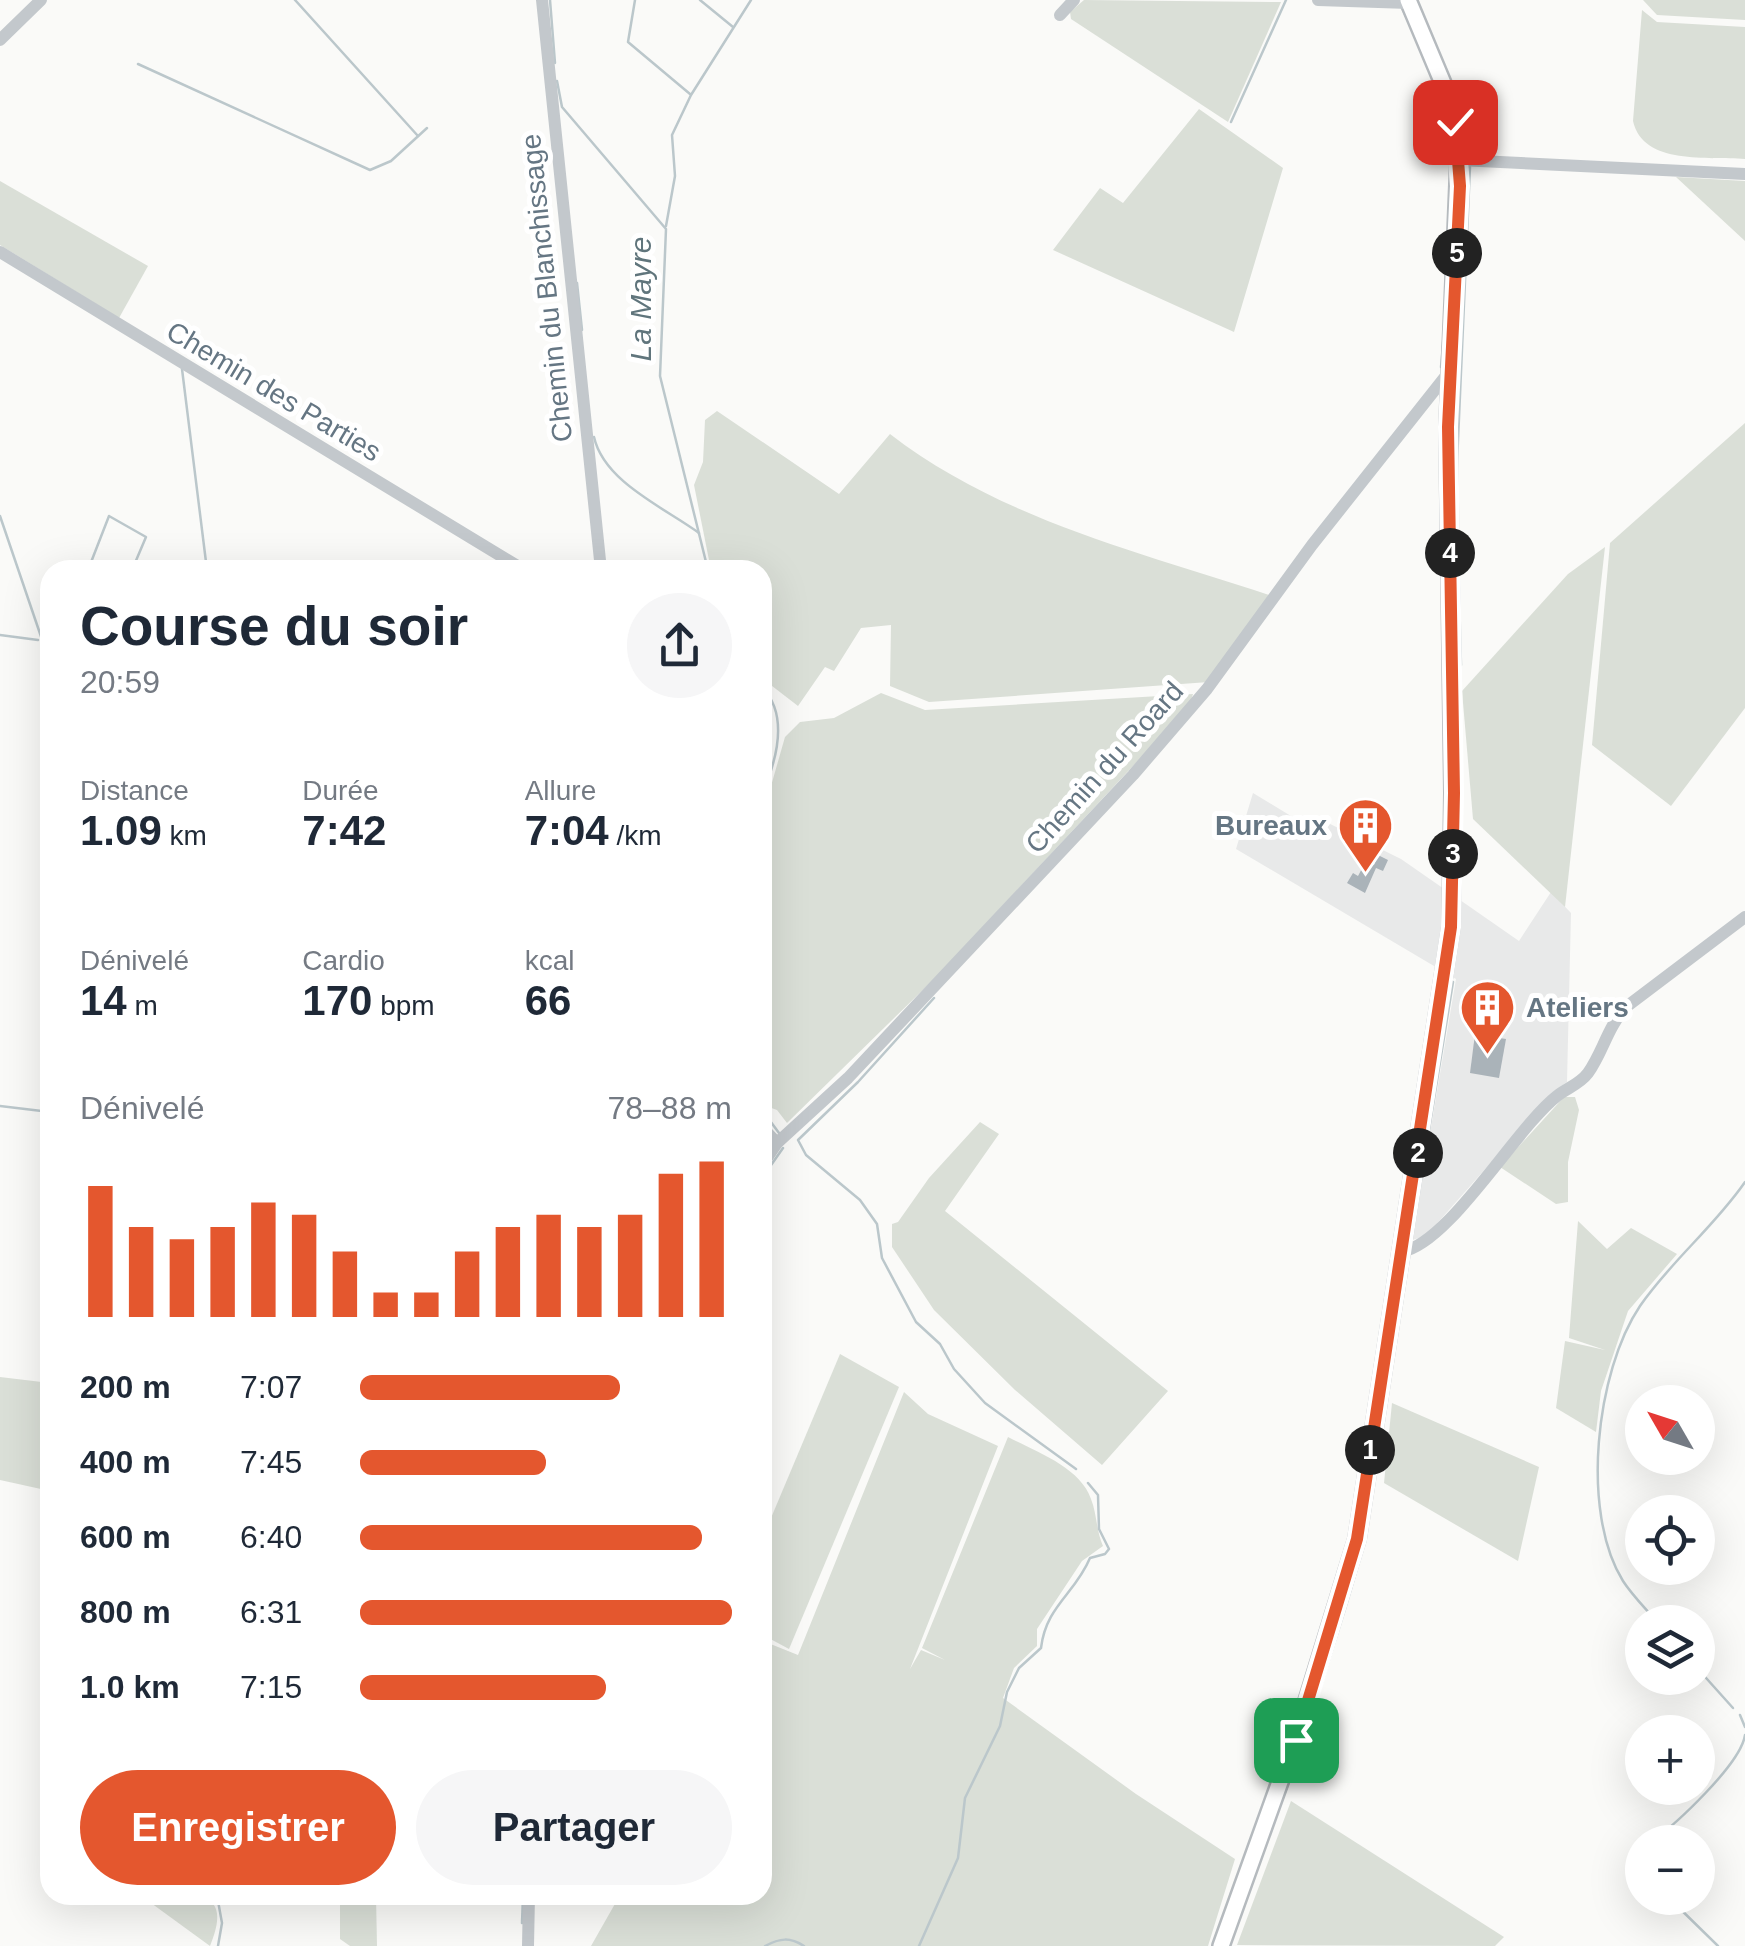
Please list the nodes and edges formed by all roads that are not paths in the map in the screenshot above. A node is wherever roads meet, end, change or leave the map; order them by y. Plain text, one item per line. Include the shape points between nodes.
1 (41, 0) edge
2 (542, 0) edge
3 (1074, 0) edge
4 (1318, 0) edge
5 (1408, 2) edge
6 (1060, 16) dead end
7 (0, 40) edge
8 (1459, 160) junction
9 (1745, 174) edge
10 (0, 252) edge
11 (1448, 372) junction
12 (508, 560) edge
13 (600, 560) edge
14 (1745, 917) edge
15 (772, 1138) edge
16 (777, 1143) junction
17 (772, 1150) edge
18 (1401, 1252) junction
19 (529, 1905) edge
20 (528, 1946) edge
21 (1221, 1946) edge

1 - 7 street
2 - 13 street, Chemin du Blanchissage
3 - 6 street
4 - 5 street
5 - 8 main road via 1450,100
8 - 9 street
8 - 11 main road
10 - 12 street, Chemin des Parties
11 - 16 street, Chemin du Roard via 1134,776 848,1078
11 - 18 main road via 1451,927
14 - 18 street via 1626,1008 1588,1074 1558,1096 1451,1217 1419,1247
15 - 16 street
16 - 17 street, Chemin du Roard
18 - 21 main road via 1348,1576
19 - 20 street

